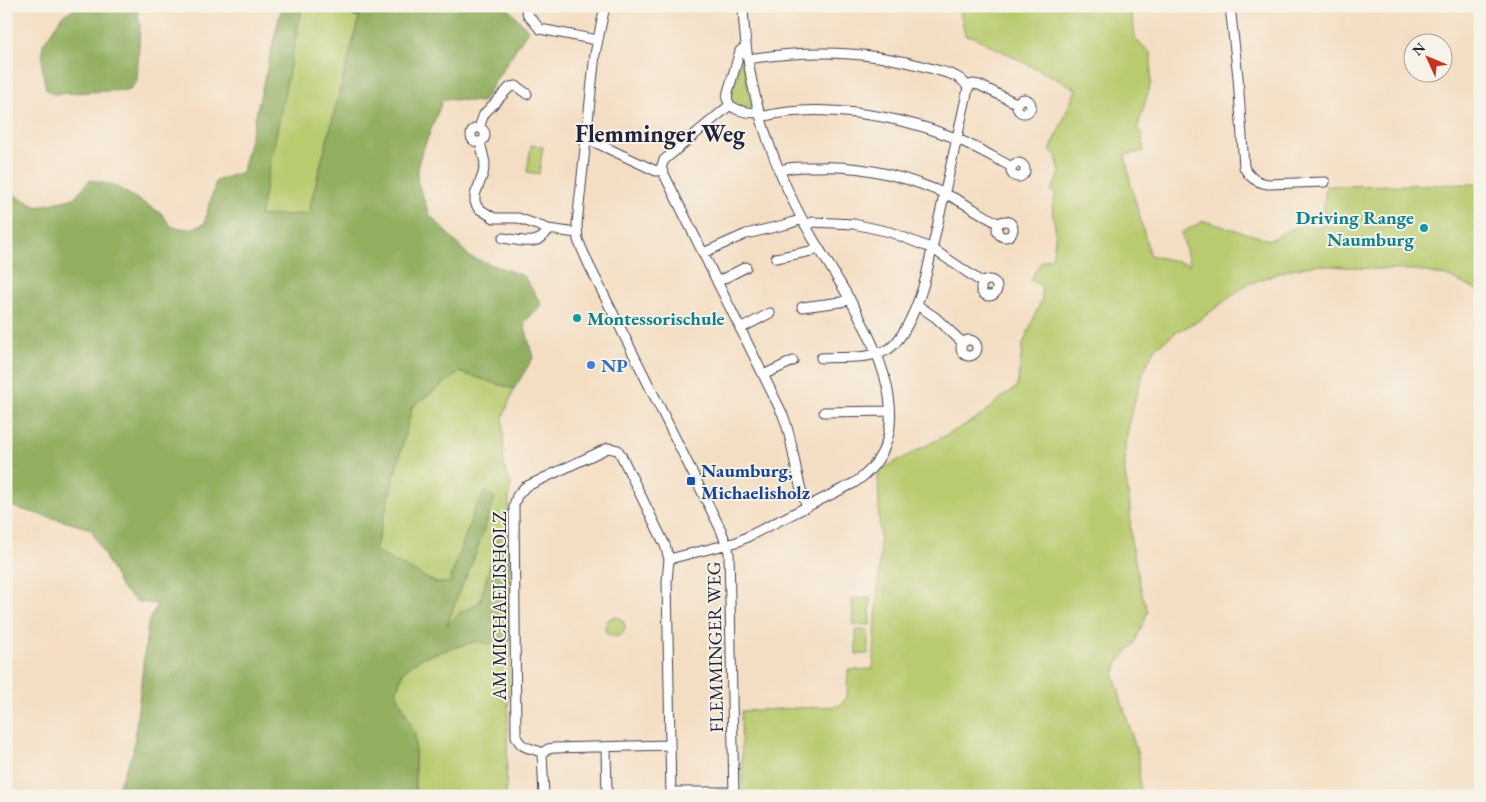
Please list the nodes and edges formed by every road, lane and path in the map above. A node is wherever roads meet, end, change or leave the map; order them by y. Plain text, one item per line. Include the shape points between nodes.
1 (525, 6) edge
2 (606, 6) edge
3 (743, 6) edge
4 (1230, 6) edge
5 (597, 40) junction
6 (746, 46) junction
7 (748, 59) junction
8 (967, 86) junction
9 (527, 94) dead end
10 (1016, 103) dead end
11 (730, 105) junction
12 (760, 115) junction
13 (958, 139) junction
14 (586, 140) junction
15 (1012, 167) dead end
16 (661, 170) junction
17 (780, 171) junction
18 (1324, 182) dead end
19 (945, 194) junction
20 (803, 222) junction
21 (999, 224) dead end
22 (548, 228) junction
23 (577, 233) junction
24 (503, 238) dead end
25 (818, 247) junction
26 (933, 249) junction
27 (703, 253) junction
28 (776, 258) dead end
29 (746, 267) dead end
30 (717, 282) junction
31 (983, 283) dead end
32 (850, 298) junction
33 (917, 305) junction
34 (802, 307) dead end
35 (770, 313) dead end
36 (740, 328) junction
37 (963, 343) dead end
38 (877, 354) junction
39 (821, 358) dead end
40 (792, 361) dead end
41 (763, 375) junction
42 (890, 411) junction
43 (824, 412) dead end
44 (807, 507) junction
45 (727, 545) junction
46 (669, 559) junction
47 (670, 745) junction
48 (606, 747) junction
49 (542, 753) junction
50 (671, 794) edge
51 (734, 794) edge
52 (544, 796) edge
53 (607, 796) edge

1 - 5 street via 540,30
2 - 5 street, FLEMMINGER WEG
3 - 6 street
4 - 18 street via 1244,167 1248,175 1253,180 1268,184
5 - 14 street, FLEMMINGER WEG
6 - 7 street
6 - 11 street via 740,51 728,92
7 - 8 street via 807,53 863,55 929,68 960,78
7 - 12 street
8 - 10 street via 979,85
8 - 13 street
9 - 22 street via 516,86 510,87 484,114 479,128 473,131 471,136 480,142 485,163 475,202 478,208 494,218 518,218
11 - 12 street
11 - 16 street via 664,160
12 - 13 street via 816,111 864,114 915,124
12 - 17 street
13 - 15 street
13 - 19 street
14 - 16 street via 656,171
14 - 23 street, FLEMMINGER WEG
16 - 27 street
17 - 19 street via 823,166 863,170 892,175
17 - 20 street
19 - 21 street
19 - 26 street
20 - 25 street
20 - 26 street via 872,227
20 - 27 street via 746,234
22 - 23 street
22 - 24 street via 535,242
23 - 45 street, FLEMMINGER WEG via 583,253
25 - 28 street
25 - 32 street
26 - 31 street
26 - 33 street
27 - 30 street
29 - 30 street
30 - 36 street
32 - 34 street
32 - 38 street
33 - 37 street
33 - 38 street via 891,348
35 - 36 street
36 - 41 street
38 - 39 street
38 - 42 street
40 - 41 street
41 - 44 street via 786,423 800,490
42 - 43 street
42 - 44 street via 884,448 875,464 862,478
44 - 45 street
45 - 46 street
45 - 51 street, FLEMMINGER WEG
46 - 47 street, AM MICHAELISHOLZ
46 - 49 street, AM MICHAELISHOLZ via 618,450 602,450 529,485 517,496 513,514 516,736 521,745
47 - 48 street
47 - 50 street, AM MICHAELISHOLZ
48 - 49 street via 554,748
48 - 53 street
49 - 52 street
50 - 51 street, AM MICHAELISHOLZ

